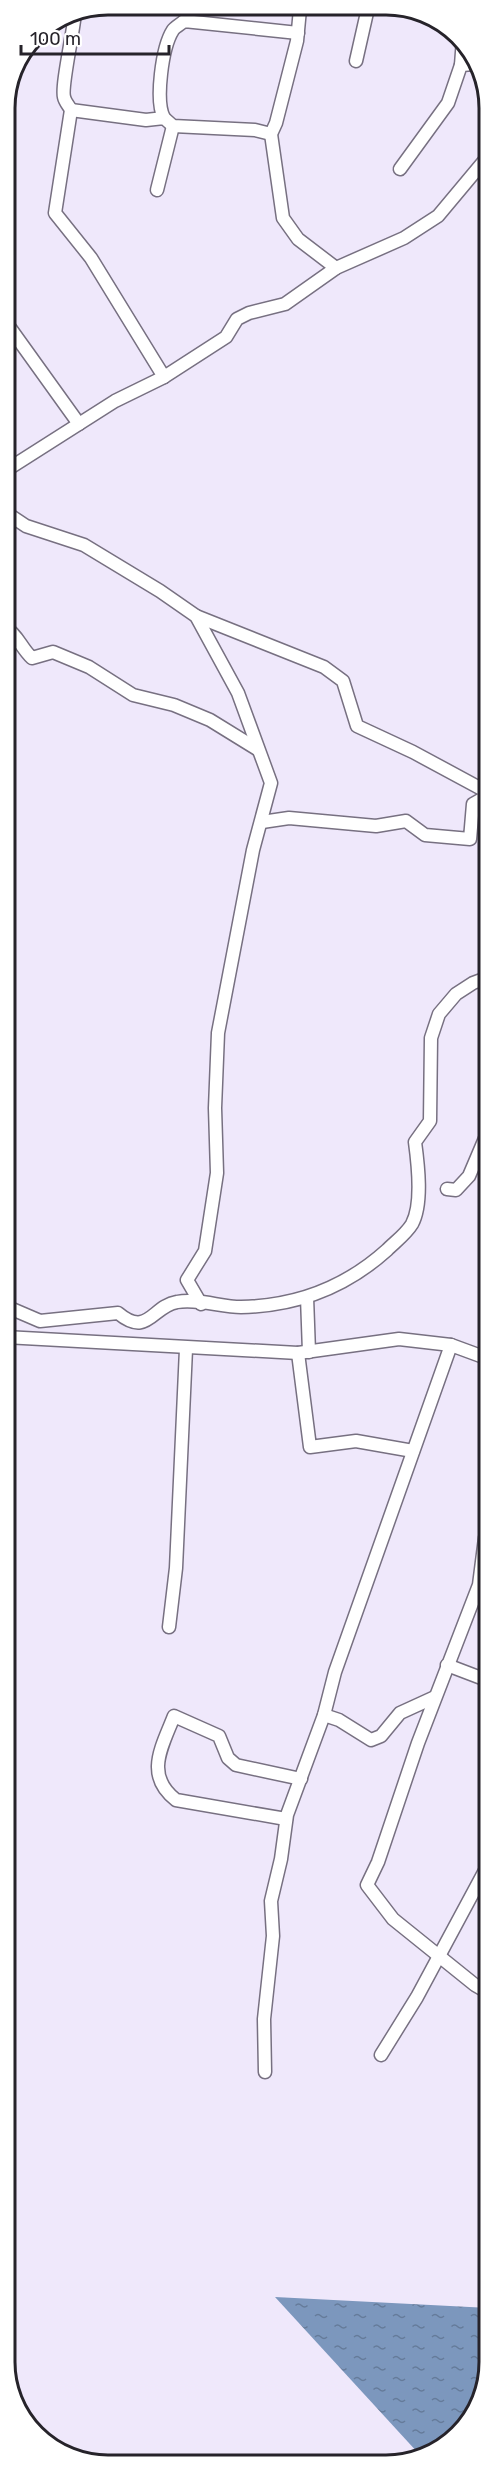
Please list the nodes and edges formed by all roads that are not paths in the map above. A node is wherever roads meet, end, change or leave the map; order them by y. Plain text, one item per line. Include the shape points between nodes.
1 (300, 15) edge
2 (367, 15) edge
3 (74, 22) edge
4 (298, 33) junction
5 (461, 54) edge
6 (356, 61) dead end
7 (468, 64) edge
8 (460, 65) junction
9 (71, 110) junction
10 (168, 122) junction
11 (271, 134) junction
12 (479, 167) edge
13 (400, 169) dead end
14 (157, 190) dead end
15 (336, 268) junction
16 (15, 335) edge
17 (164, 377) junction
18 (79, 424) junction
19 (15, 465) edge
20 (15, 519) edge
21 (196, 616) junction
22 (15, 634) edge
23 (257, 749) junction
24 (479, 788) edge
25 (479, 800) edge
26 (262, 822) junction
27 (479, 981) edge
28 (479, 1152) edge
29 (447, 1189) dead end
30 (307, 1297) junction
31 (201, 1304) junction
32 (15, 1310) edge
33 (15, 1339) edge
34 (451, 1345) junction
35 (186, 1349) junction
36 (304, 1353) junction
37 (479, 1355) edge
38 (413, 1451) junction
39 (479, 1584) edge
40 (170, 1627) dead end
41 (447, 1665) junction
42 (479, 1677) edge
43 (435, 1697) junction
44 (324, 1715) junction
45 (301, 1779) junction
46 (286, 1818) junction
47 (479, 1882) edge
48 (439, 1957) junction
49 (479, 1986) edge
50 (381, 2055) dead end
51 (265, 2072) dead end

1 - 4 street
2 - 6 street
3 - 9 street via 63,86
4 - 10 street via 184,21 173,30 166,50 159,108
4 - 11 street
5 - 8 street
7 - 8 street
8 - 13 street via 448,103
9 - 10 street
9 - 17 street via 55,213 91,258
10 - 11 street
10 - 14 street
11 - 15 street via 283,218 298,239
12 - 15 street via 438,216 404,238
15 - 17 street via 285,304 237,319 226,337
16 - 18 street
17 - 18 street via 115,400
18 - 19 street
20 - 21 street via 84,545
21 - 23 street via 238,693
21 - 24 street via 324,667 343,681 357,726
22 - 23 street via 32,658 53,652 89,667 133,695 174,705 210,720
23 - 26 street via 271,783
25 - 26 street via 473,804 470,839 425,835 406,821 376,826 289,818
26 - 31 street via 253,850 218,1034 218,1173 206,1251 187,1280
27 - 30 street via 449,1000 433,1030 429,1075 433,1099 430,1121 415,1142 420,1173 413,1223 368,1266 333,1288
28 - 29 street via 469,1176 456,1190
30 - 31 street via 249,1306
30 - 36 street
31 - 32 street via 175,1302 144,1323 128,1322 118,1313 40,1321
33 - 35 street
34 - 36 street via 399,1339
34 - 37 street
34 - 38 street
35 - 36 street
35 - 40 street
36 - 38 street via 310,1447 356,1441
38 - 44 street via 335,1671
39 - 41 street
41 - 42 street
41 - 43 street
43 - 44 street via 400,1713 381,1736 371,1740
43 - 48 street via 367,1885 393,1919
44 - 45 street
45 - 46 street
45 - 46 street via 236,1765 228,1758 219,1736 174,1716 159,1753 157,1773 165,1791 177,1800
46 - 51 street via 271,1901 273,1936 264,2019
47 - 48 street
48 - 49 street
48 - 50 street

